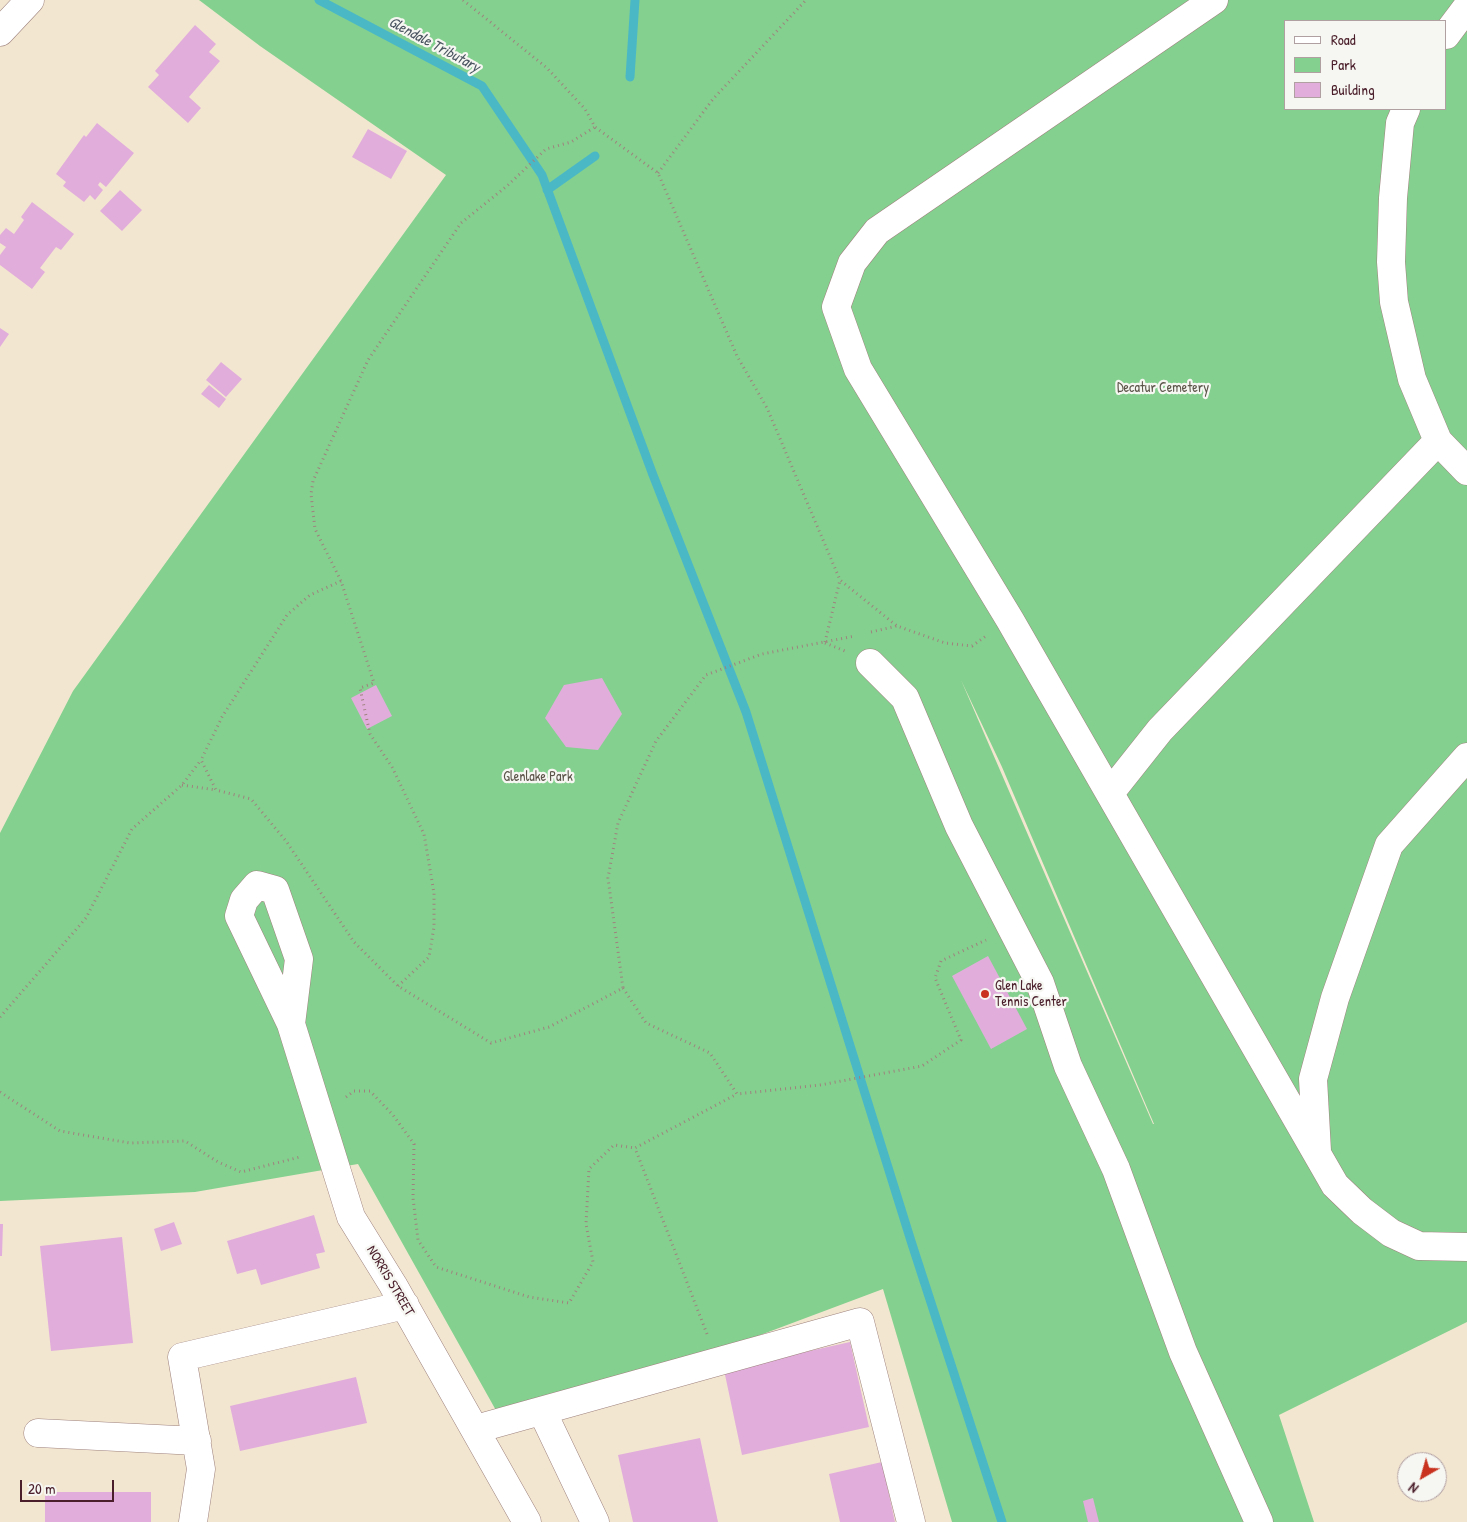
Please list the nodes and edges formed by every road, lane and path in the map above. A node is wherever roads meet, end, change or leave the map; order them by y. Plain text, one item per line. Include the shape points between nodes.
1 (30, 0) edge
2 (463, 0) edge
3 (806, 0) edge
4 (1214, 0) edge
5 (1467, 7) edge
6 (0, 32) edge
7 (1447, 33) edge
8 (1406, 110) edge
9 (596, 127) junction
10 (658, 173) junction
11 (1438, 442) junction
12 (1467, 471) edge
13 (840, 580) junction
14 (341, 581) junction
15 (1010, 620) junction
16 (870, 663) dead end
17 (1467, 757) edge
18 (201, 760) junction
19 (182, 785) junction
20 (216, 790) junction
21 (1110, 793) junction
22 (1012, 929) junction
23 (398, 986) junction
24 (623, 988) junction
25 (0, 1017) edge
26 (291, 1024) dead end
27 (0, 1092) edge
28 (737, 1094) junction
29 (319, 1116) junction
30 (635, 1148) junction
31 (330, 1150) junction
32 (1318, 1158) junction
33 (1467, 1247) edge
34 (405, 1305) junction
35 (708, 1336) dead end
36 (542, 1411) junction
37 (476, 1429) junction
38 (38, 1433) dead end
39 (197, 1441) junction
40 (193, 1522) edge
41 (527, 1522) edge
42 (595, 1522) edge
43 (911, 1522) edge
44 (1258, 1522) edge

1 - 6 street
2 - 9 path via 547,68 585,109
3 - 10 path via 713,99
4 - 15 street via 877,231 852,263 836,307 858,369
5 - 7 street
8 - 11 street via 1400,123 1393,198 1391,262 1394,302 1412,379
9 - 10 path
9 - 14 path via 571,142 546,149 461,223 368,360 313,481 311,494 315,529
10 - 13 path via 737,356 767,408
11 - 12 street
11 - 21 street via 1160,730
13 - 15 path via 897,626 945,643 972,646
13 - 24 path via 825,642 762,654 706,675 656,741 618,823 608,878
14 - 18 path via 310,595 287,615 222,717
14 - 23 path via 374,683 360,688 370,734 392,767 424,834 434,893 434,927 429,957
15 - 21 street
16 - 22 street via 905,698 959,826
17 - 32 street via 1389,845 1335,998 1313,1079
18 - 19 path
18 - 20 path
19 - 20 path
19 - 25 path via 132,829 86,918
20 - 23 path via 250,799 286,842 354,942
21 - 32 street
22 - 28 path via 941,961 935,978 961,1040 922,1066 841,1082
22 - 44 street via 1040,983 1068,1066 1116,1169 1183,1352
23 - 24 path via 491,1043 549,1027
24 - 28 path via 646,1023 710,1053
26 - 29 street, NORRIS STREET
27 - 31 path via 60,1132 130,1143 185,1141 241,1172
28 - 30 path
29 - 30 path via 354,1091 370,1091 393,1115 414,1144 413,1198 418,1240 436,1268 529,1297 569,1302 593,1262 586,1224 589,1169 614,1145
29 - 31 street, NORRIS STREET
30 - 35 path
31 - 34 street, NORRIS STREET via 351,1217
32 - 33 street via 1334,1185 1391,1233 1419,1246
34 - 37 street, NORRIS STREET
34 - 39 street via 182,1357
36 - 37 street
36 - 42 street
36 - 43 street via 860,1322
37 - 41 street, NORRIS STREET
38 - 39 street
39 - 40 street via 201,1469

